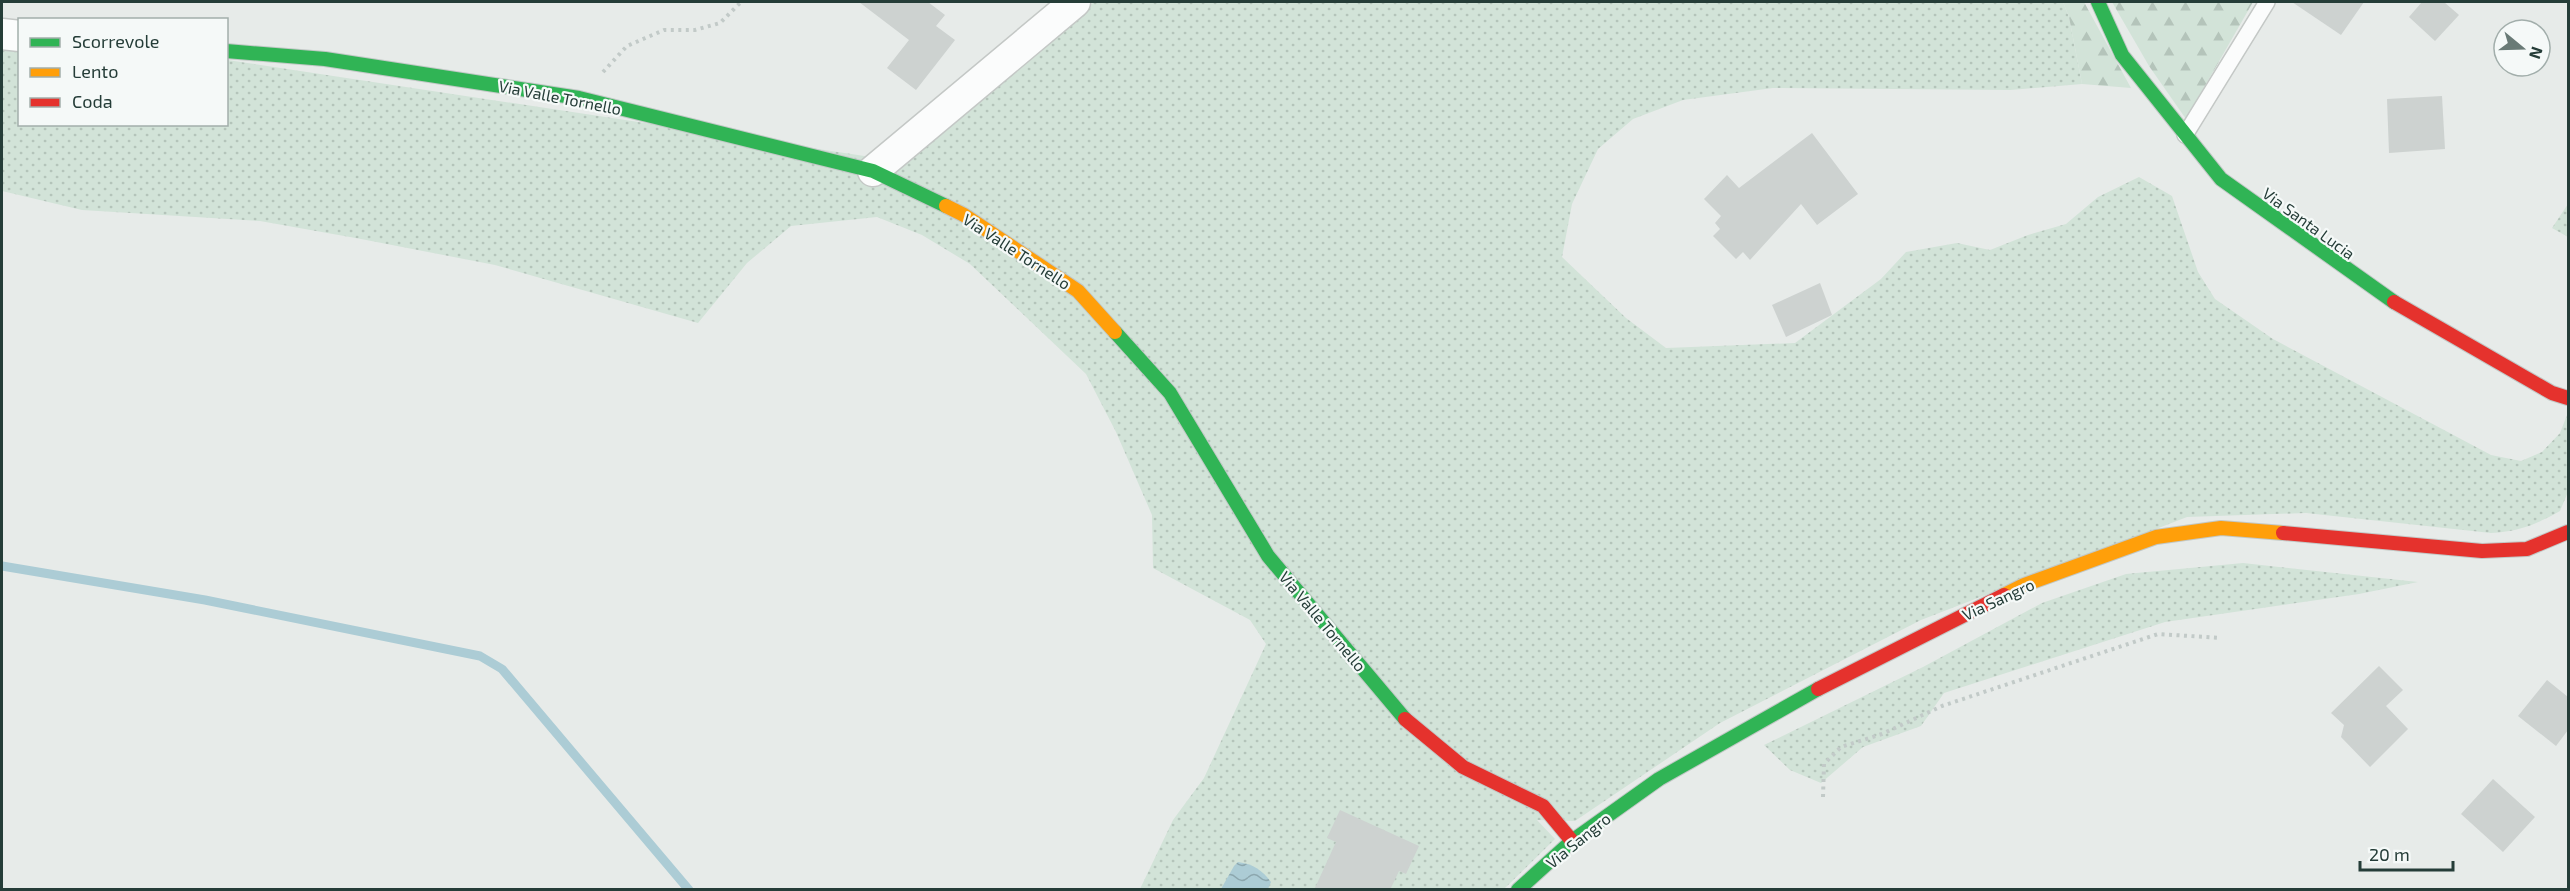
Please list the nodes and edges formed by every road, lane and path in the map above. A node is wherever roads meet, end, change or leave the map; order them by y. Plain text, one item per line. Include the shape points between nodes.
1 (741, 2) edge
2 (1075, 2) edge
3 (2098, 2) edge
4 (2267, 2) edge
5 (2, 34) edge
6 (18, 36) edge
7 (228, 51) edge
8 (595, 101) junction
9 (2185, 135) junction
10 (873, 171) junction
11 (2568, 398) edge
12 (2568, 517) edge
13 (2558, 537) edge
14 (2221, 638) dead end
15 (1823, 797) dead end
16 (1572, 841) junction
17 (1518, 890) edge

1 - 8 path via 720,23 695,30 664,30 627,46 603,72
2 - 10 street
3 - 9 street, Via Santa Lucia via 2122,55
4 - 9 lane
5 - 6 street
7 - 8 street, Via Valle Tornello via 325,59
8 - 10 street, Via Valle Tornello
9 - 11 street, Via Santa Lucia via 2221,179 2379,294 2552,393
10 - 16 street, Via Valle Tornello via 964,215 1078,291 1170,393 1268,556 1403,717 1463,767 1543,806
12 - 13 street, Via Sangro
13 - 16 street, Via Sangro via 2528,549 2482,551 2221,528 2156,537 2024,585 1828,683 1659,779
14 - 15 path via 2158,634 1942,706 1882,734 1841,747 1824,764
16 - 17 street, Via Sangro

